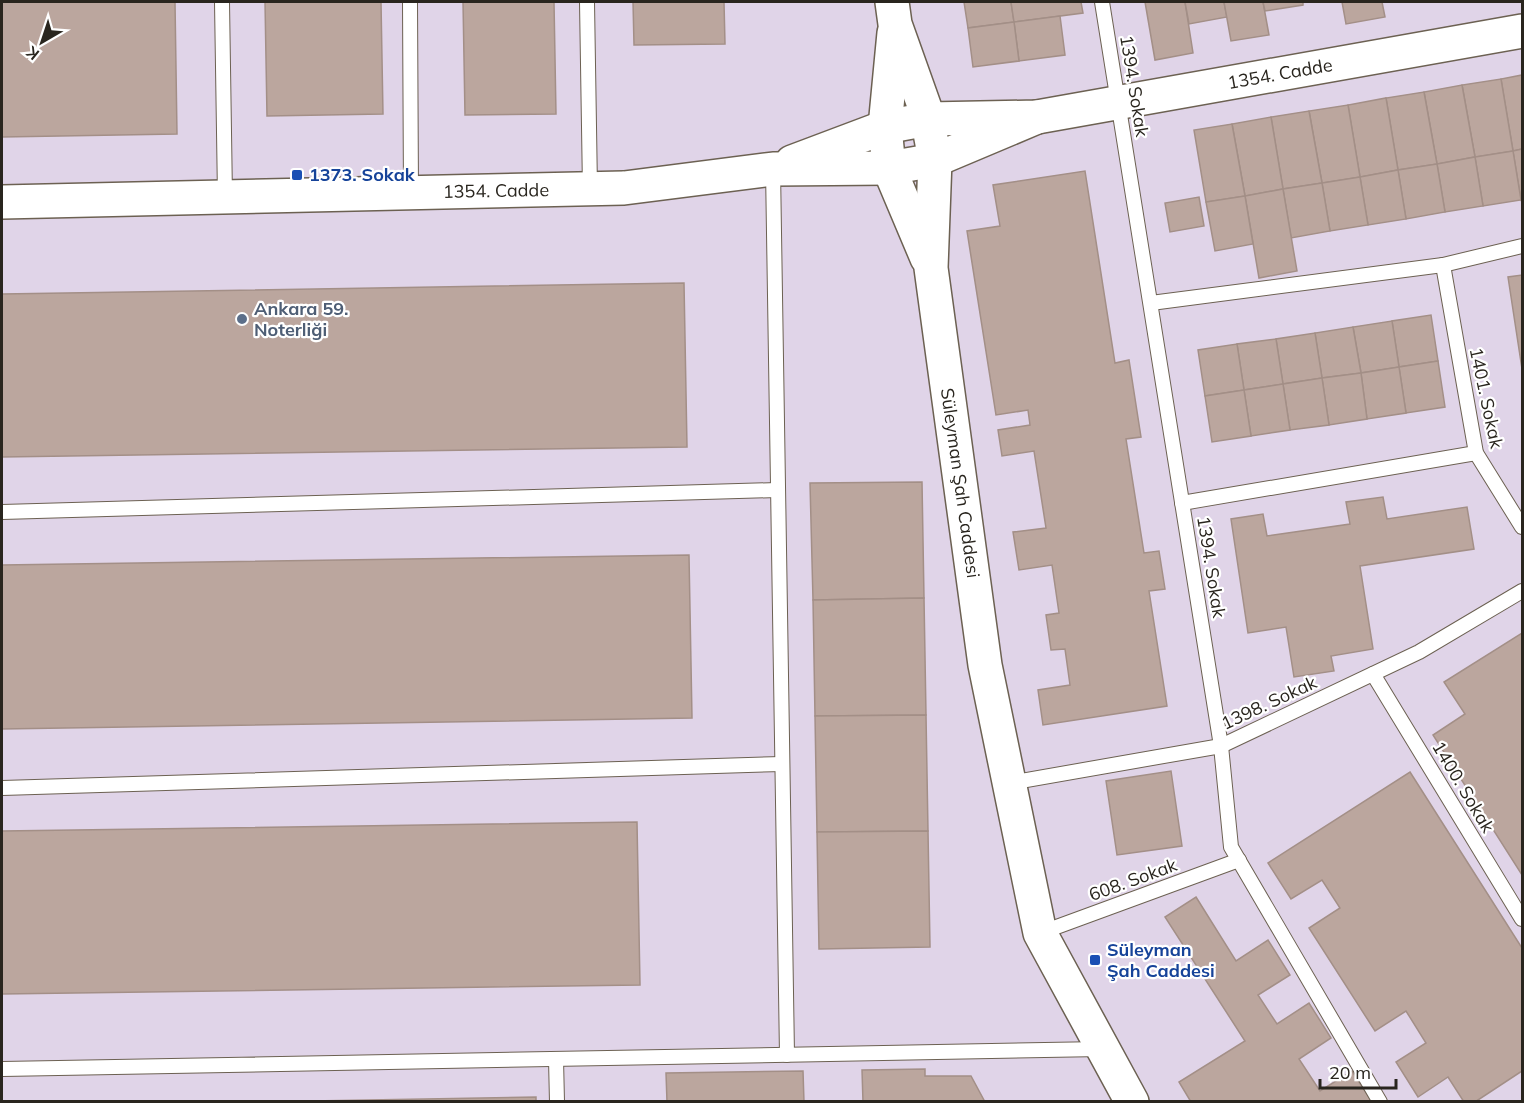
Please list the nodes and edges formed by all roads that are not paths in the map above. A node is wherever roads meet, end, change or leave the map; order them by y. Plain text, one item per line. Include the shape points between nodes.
1 (222, 2) edge
2 (410, 2) edge
3 (587, 2) edge
4 (1102, 2) edge
5 (893, 13) edge
6 (1522, 31) edge
7 (1119, 103) junction
8 (1037, 117) junction
9 (928, 118) junction
10 (885, 127) junction
11 (935, 160) junction
12 (889, 168) junction
13 (773, 169) junction
14 (590, 189) junction
15 (411, 193) junction
16 (225, 197) junction
17 (2, 202) edge
18 (1522, 246) edge
19 (1443, 265) junction
20 (931, 268) junction
21 (1151, 303) junction
22 (1476, 453) junction
23 (777, 490) junction
24 (1182, 503) junction
25 (2, 512) edge
26 (1522, 526) edge
27 (1522, 591) edge
28 (1373, 674) junction
29 (1221, 746) junction
30 (782, 764) junction
31 (1009, 783) junction
32 (2, 788) edge
33 (1239, 860) junction
34 (1522, 919) edge
35 (1040, 933) junction
36 (1104, 1049) junction
37 (787, 1055) junction
38 (556, 1059) junction
39 (2, 1069) edge
40 (557, 1101) edge
41 (1132, 1101) edge
42 (1380, 1101) edge

1 - 16 lane
2 - 15 lane
3 - 14 lane
4 - 7 lane, 1394. Sokak
5 - 9 main road
5 - 10 main road
6 - 7 main road, 1354. Cadde
7 - 8 main road, 1354. Cadde
7 - 21 lane, 1394. Sokak
8 - 9 main road, 1354. Cadde
8 - 11 main road, 1354. Cadde
9 - 10 main road, 1354. Cadde
9 - 11 main road
10 - 12 main road
10 - 13 main road, 1354. Cadde
11 - 12 main road, 1354. Cadde
11 - 20 main road
12 - 13 main road, 1354. Cadde
12 - 20 main road
13 - 14 main road, 1354. Cadde
13 - 23 lane
14 - 15 main road, 1354. Cadde
15 - 16 main road, 1354. Cadde
16 - 17 main road, 1354. Cadde
18 - 19 lane
19 - 21 lane
19 - 22 lane, 1401. Sokak
20 - 31 main road, Süleyman Şah Caddesi via 985,665
21 - 24 lane, 1394. Sokak
22 - 24 lane
22 - 26 lane, 1401. Sokak
23 - 25 lane
23 - 30 lane
24 - 29 lane, 1394. Sokak
27 - 28 lane, 1398. Sokak via 1419,652
28 - 29 lane, 1398. Sokak
28 - 34 lane, 1400. Sokak
29 - 31 lane, 1398. Sokak
29 - 33 lane, 1394. Sokak via 1232,847
30 - 32 lane
30 - 37 lane
31 - 35 main road, Süleyman Şah Caddesi
33 - 35 lane, 608. Sokak
33 - 42 lane, 1394. Sokak
35 - 36 main road, Süleyman Şah Caddesi
36 - 37 lane
36 - 41 main road, Süleyman Şah Caddesi
37 - 38 lane
38 - 39 lane
38 - 40 lane

